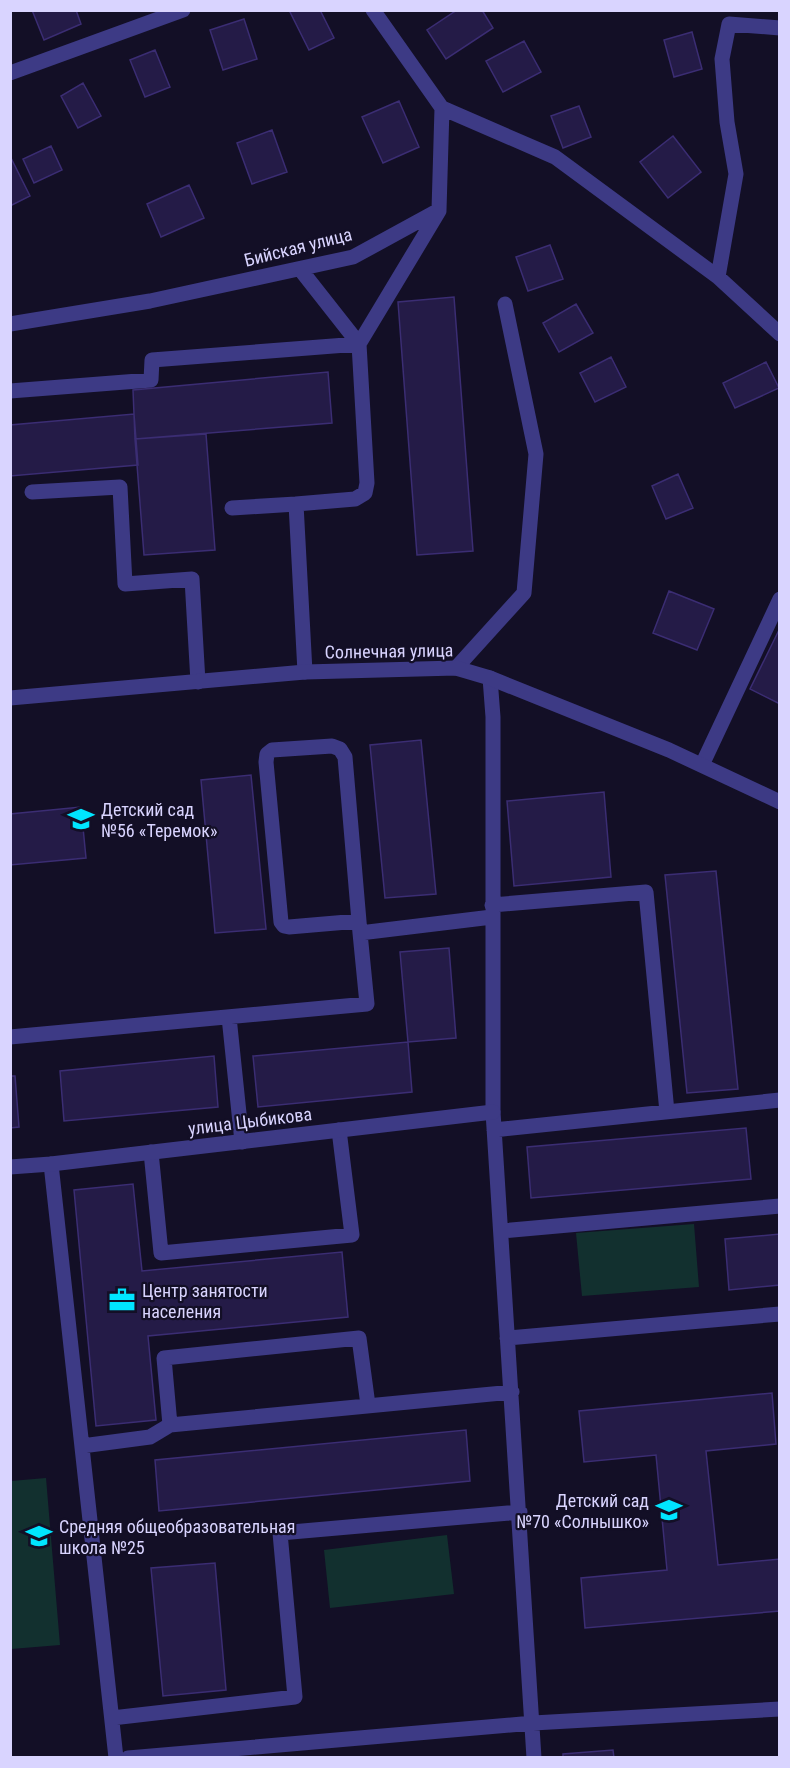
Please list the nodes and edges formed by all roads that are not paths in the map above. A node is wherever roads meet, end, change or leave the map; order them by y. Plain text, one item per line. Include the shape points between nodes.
1 (183, 10) edge
2 (373, 10) edge
3 (729, 17) edge
4 (780, 28) edge
5 (10, 74) edge
6 (442, 108) junction
7 (439, 210) junction
8 (300, 269) junction
9 (718, 277) junction
10 (505, 304) dead end
11 (10, 324) edge
12 (780, 334) edge
13 (359, 345) junction
14 (10, 391) edge
15 (32, 492) dead end
16 (296, 504) junction
17 (231, 508) dead end
18 (780, 599) edge
19 (456, 668) junction
20 (305, 672) junction
21 (490, 678) junction
22 (198, 682) junction
23 (10, 698) edge
24 (702, 765) junction
25 (780, 802) edge
26 (492, 911) junction
27 (360, 927) junction
28 (229, 1017) junction
29 (10, 1037) edge
30 (780, 1100) edge
31 (493, 1112) junction
32 (667, 1112) junction
33 (339, 1130) junction
34 (494, 1130) junction
35 (242, 1142) junction
36 (151, 1152) junction
37 (51, 1164) junction
38 (10, 1167) edge
39 (780, 1206) edge
40 (501, 1231) junction
41 (780, 1314) edge
42 (507, 1338) junction
43 (512, 1392) junction
44 (368, 1405) junction
45 (170, 1425) junction
46 (82, 1446) junction
47 (520, 1512) junction
48 (780, 1709) edge
49 (112, 1718) junction
50 (533, 1723) junction
51 (116, 1758) edge
52 (128, 1758) edge
53 (534, 1758) edge

1 - 5 street
2 - 6 street
3 - 4 street
3 - 9 street via 722,59 736,174
6 - 7 street
6 - 9 street via 555,157
7 - 8 street, Бийская улица via 353,257
7 - 13 street
8 - 11 street, Бийская улица via 150,301
8 - 13 street
9 - 12 street
10 - 19 street via 536,454 524,593
13 - 14 street via 152,360 151,380
13 - 16 street via 365,493 355,500
15 - 22 street via 120,487 125,584 192,579
16 - 17 street
16 - 20 street
18 - 24 street
19 - 20 street, Солнечная улица
19 - 21 street, Солнечная улица
20 - 22 street, Солнечная улица
21 - 24 street, Солнечная улица
21 - 26 street
22 - 23 street, Солнечная улица
24 - 25 street, Солнечная улица
26 - 27 street
26 - 31 street
26 - 32 street via 646,892
27 - 27 street via 345,758 340,749 332,746 272,750 266,762 281,922 290,927
27 - 28 street via 367,1004
28 - 29 street
28 - 35 street
30 - 32 street
31 - 33 street, улица Цыбикова
31 - 34 street
32 - 34 street
33 - 35 street, улица Цыбикова
33 - 36 street via 352,1235 161,1253
34 - 40 street
35 - 36 street, улица Цыбикова
36 - 37 street, улица Цыбикова
37 - 38 street, улица Цыбикова
37 - 46 street
39 - 40 street
40 - 42 street
41 - 42 street
42 - 43 street
43 - 44 street
43 - 47 street
44 - 45 street
44 - 45 street via 359,1338 165,1358
45 - 46 street via 150,1437
46 - 49 street
47 - 49 street via 280,1533 295,1697
47 - 50 street
48 - 50 street
49 - 51 street
50 - 52 street
50 - 53 street

